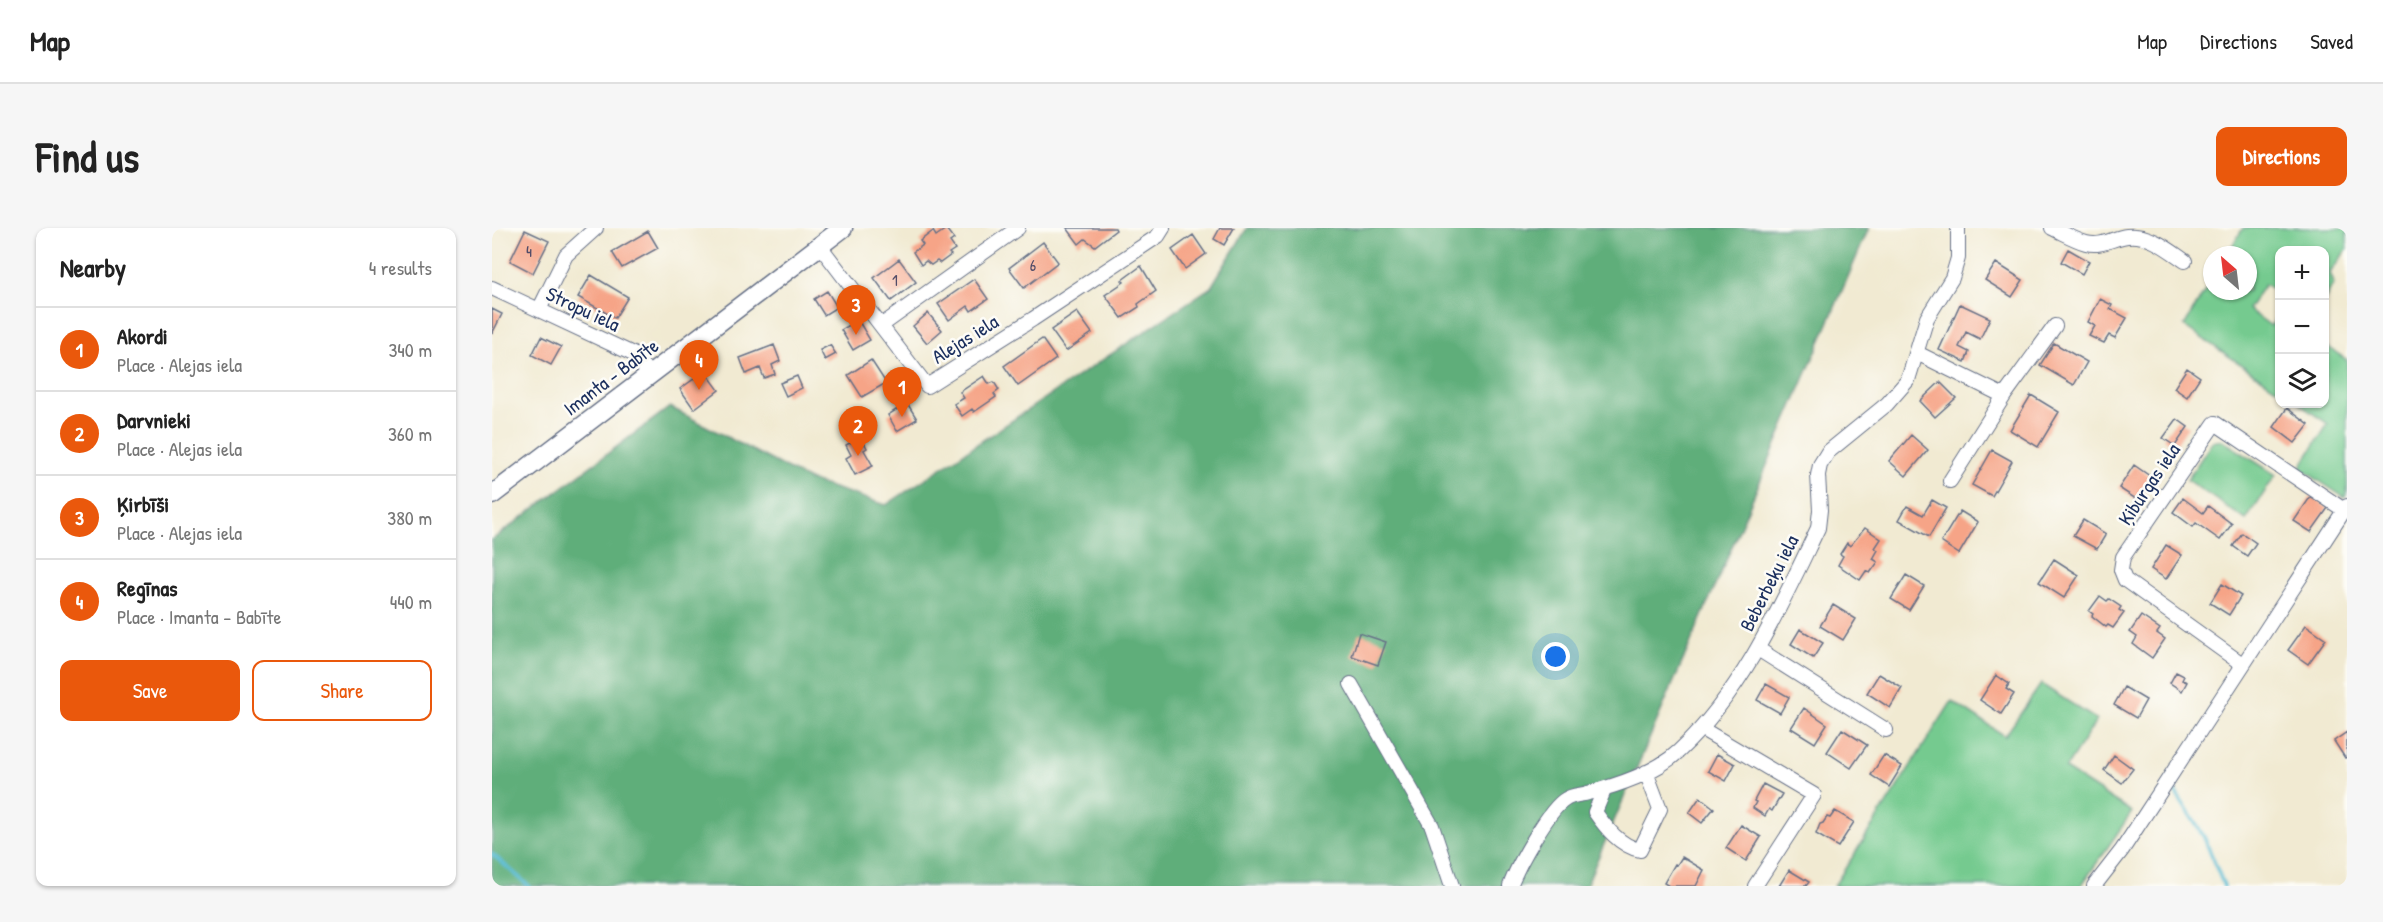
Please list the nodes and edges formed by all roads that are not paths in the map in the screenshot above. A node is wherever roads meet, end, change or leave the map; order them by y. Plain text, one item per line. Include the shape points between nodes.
1 (596, 228) edge
2 (843, 228) edge
3 (1018, 228) edge
4 (1162, 228) edge
5 (1958, 228) edge
6 (2052, 228) edge
7 (820, 246) junction
8 (2186, 261) dead end
9 (492, 288) edge
10 (539, 310) junction
11 (882, 325) junction
12 (2055, 326) dead end
13 (1917, 353) junction
14 (650, 375) junction
15 (2004, 396) junction
16 (1950, 481) dead end
17 (492, 495) edge
18 (2346, 508) edge
19 (1758, 649) junction
20 (2242, 664) junction
21 (1351, 684) dead end
22 (1702, 729) junction
23 (1886, 730) dead end
24 (1646, 772) junction
25 (1605, 788) junction
26 (1452, 886) edge
27 (1510, 886) edge
28 (1755, 886) edge
29 (2094, 886) edge

1 - 10 street via 566,255
2 - 7 main road, Imanta - Babīte
3 - 11 street
4 - 11 street, Alejas iela via 1158,236 1139,249 927,386
5 - 13 street, Beberbeķu iela via 1958,258 1952,278 1927,318
6 - 8 street via 2086,243 2104,244 2139,236 2159,243
7 - 11 street
7 - 14 main road, Imanta - Babīte
9 - 10 street, Stropu iela
10 - 14 street, Stropu iela via 633,354
12 - 15 street
13 - 15 street
13 - 19 street, Beberbeķu iela via 1908,380 1887,404 1828,452 1820,465 1818,528
14 - 17 main road, Imanta - Babīte
15 - 16 street
18 - 20 street, Ķiburgas iela
18 - 20 street, Ķiburgas iela via 2215,423 2123,557 2121,570 2126,580
19 - 22 street, Beberbeķu iela
19 - 23 street
20 - 29 street, Ķiburgas iela via 2122,850
21 - 26 street via 1432,826
22 - 24 street, Beberbeķu iela via 1676,754
22 - 28 street via 1814,795
24 - 25 street, Beberbeķu iela
24 - 25 street via 1659,809 1640,850 1618,840 1595,812
25 - 27 street, Beberbeķu iela via 1567,798 1556,808

